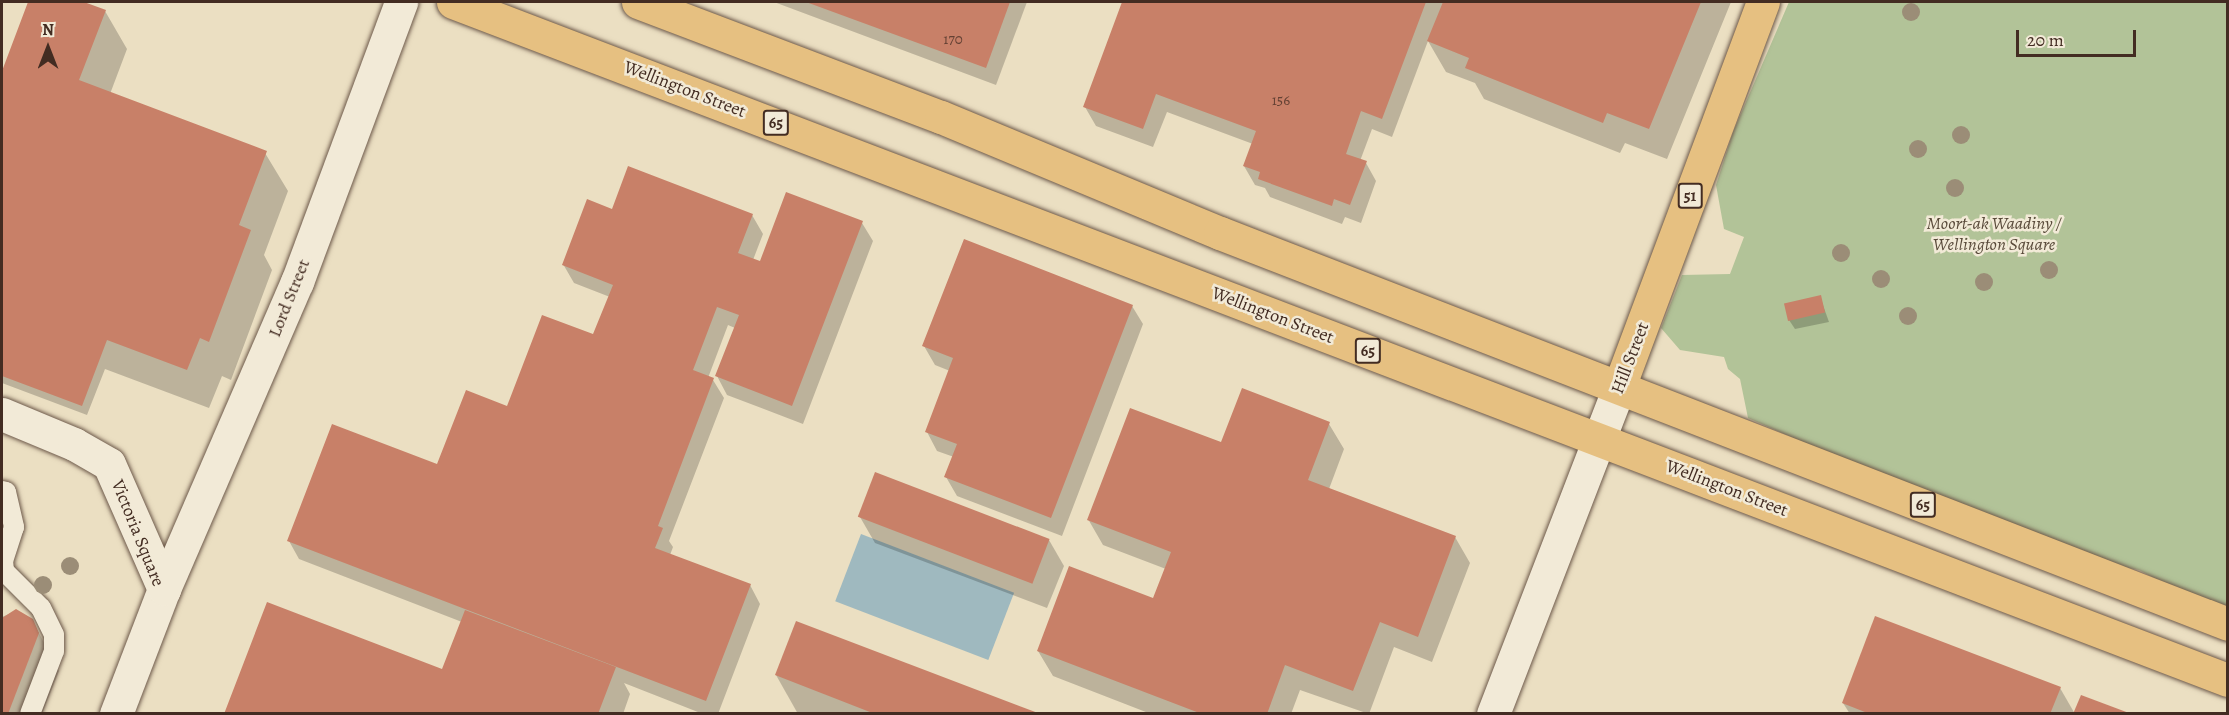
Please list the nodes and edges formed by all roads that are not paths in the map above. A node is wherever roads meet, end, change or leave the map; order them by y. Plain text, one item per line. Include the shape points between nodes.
1 (401, 2) edge
2 (453, 2) edge
3 (638, 2) edge
4 (1763, 2) edge
5 (1619, 387) junction
6 (2, 414) edge
7 (1599, 440) junction
8 (2, 491) edge
9 (164, 590) junction
10 (2228, 624) edge
11 (2228, 680) edge
12 (30, 714) edge
13 (116, 714) edge
14 (1493, 714) edge

1 - 9 main road, Lord Street via 292,292
2 - 7 main road, Wellington Street / 65
3 - 5 main road, 65 via 941,117 1220,233
4 - 5 main road, Hill Street / 51
5 - 7 main road, Hill Street
5 - 10 main road, 65
6 - 9 main road, Victoria Square via 74,444 109,464
7 - 11 main road, Wellington Street / 65
7 - 14 main road, Hill Street
8 - 12 lane via 6,492 15,527 3,560 4,571 41,608 54,635 54,651
9 - 13 main road, Victoria Square

